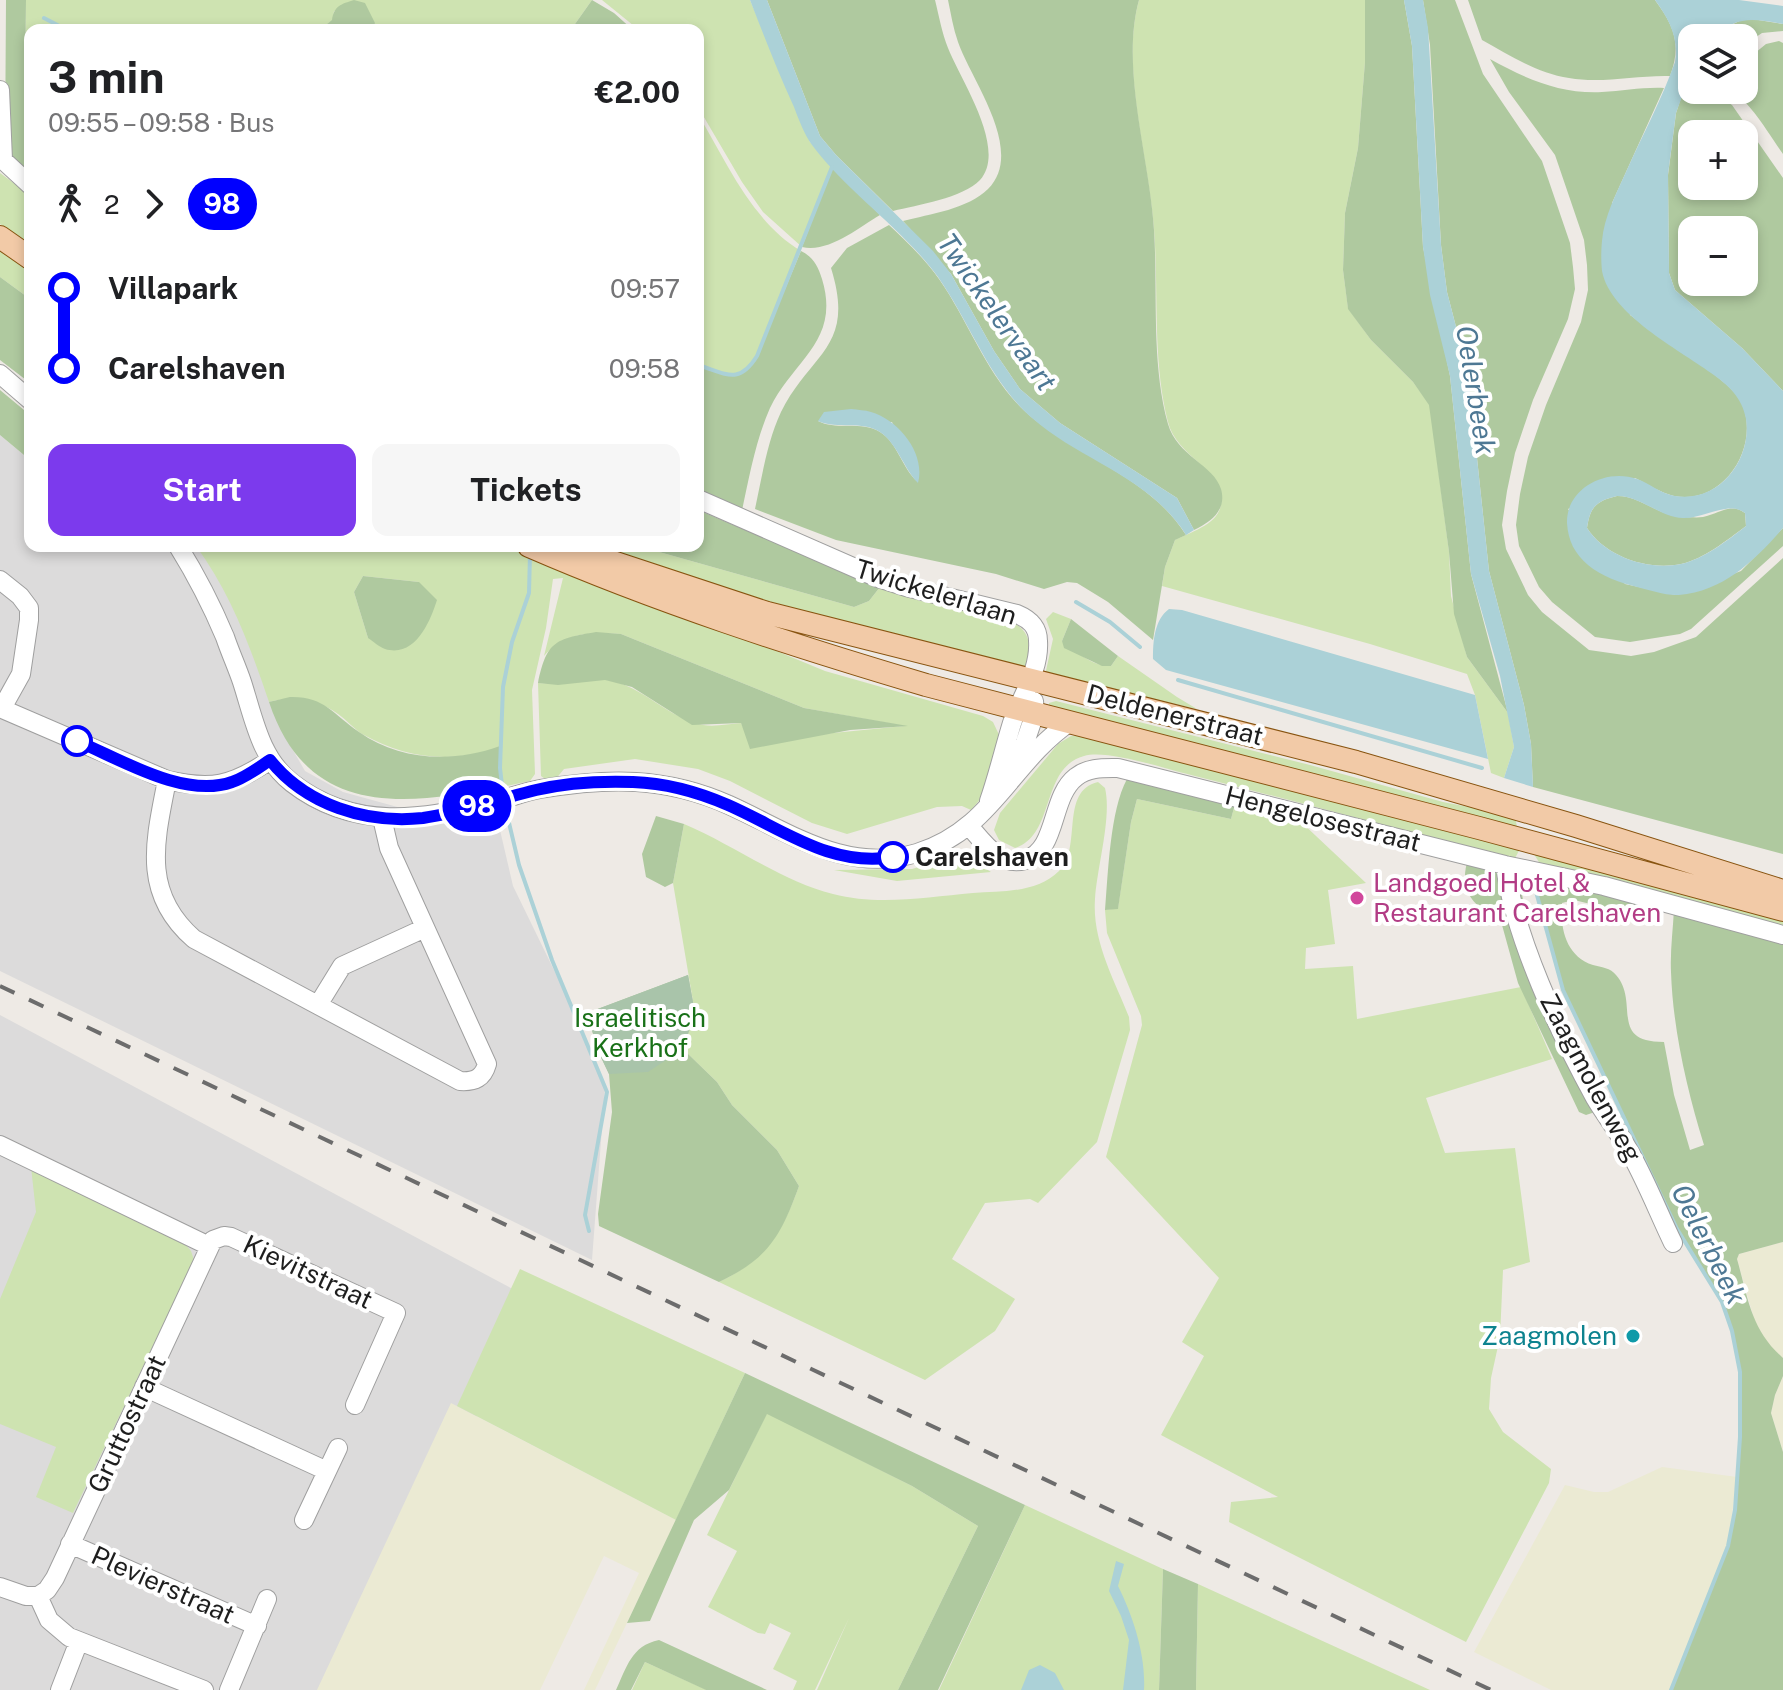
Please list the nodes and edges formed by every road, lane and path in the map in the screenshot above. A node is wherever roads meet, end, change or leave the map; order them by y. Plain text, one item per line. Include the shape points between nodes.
1 (0, 90) edge
2 (24, 179) edge
3 (0, 237) edge
4 (24, 254) edge
5 (0, 374) edge
6 (24, 395) edge
7 (704, 502) edge
8 (181, 552) edge
9 (543, 552) edge
10 (582, 552) edge
11 (0, 580) edge
12 (1031, 678) junction
13 (7, 710) edge
14 (1026, 711) junction
15 (1070, 722) junction
16 (270, 760) junction
17 (167, 780) junction
18 (1013, 780) junction
19 (987, 807) junction
20 (382, 818) junction
21 (970, 827) junction
22 (1505, 865) junction
23 (1783, 891) edge
24 (1783, 910) edge
25 (425, 928) junction
26 (1783, 934) edge
27 (318, 1005) junction
28 (0, 1145) edge
29 (1673, 1243) dead end
30 (209, 1246) junction
31 (144, 1387) junction
32 (355, 1405) dead end
33 (338, 1448) dead end
34 (327, 1471) junction
35 (304, 1520) dead end
36 (70, 1544) junction
37 (0, 1587) edge
38 (38, 1596) junction
39 (267, 1599) dead end
40 (257, 1626) junction
41 (79, 1641) junction
42 (60, 1690) edge
43 (204, 1690) edge
44 (229, 1690) edge

1 - 2 street via 3,160
3 - 4 main road
5 - 6 street
7 - 12 street, Twickelerlaan via 878,578 1025,618 1038,639
8 - 16 street via 223,633
9 - 14 main road, Deldenerstraat via 837,659
10 - 12 main road, Deldenerstraat via 767,613
11 - 13 street via 29,608 21,674
12 - 14 street, Twickelerlaan
12 - 23 main road, Deldenerstraat via 1370,766
13 - 17 street
14 - 15 main road, Deldenerstraat
14 - 18 street
14 - 19 street
15 - 18 street
15 - 24 main road, Deldenerstraat
16 - 17 street via 214,786
16 - 20 street via 318,800
17 - 27 street via 154,846 165,904 180,927
18 - 19 street
19 - 21 street
20 - 21 street via 425,818 539,789 632,782 696,793 808,845 856,858 915,853
20 - 25 street via 389,848
21 - 22 street, Hengelosestraat via 997,856 1013,863 1029,859 1042,846 1060,795 1074,778 1088,770 1118,768
22 - 26 street, Hengelosestraat
22 - 29 street, Zaagmolenweg via 1521,927 1552,1009
25 - 27 street via 342,966
25 - 27 street via 487,1064 480,1078 460,1081
28 - 30 street, Kievitstraat
30 - 31 street, Gruttostraat
30 - 32 street, Kievitstraat via 231,1237 396,1313
31 - 34 street
31 - 36 street, Gruttostraat
33 - 34 street
34 - 35 street
36 - 38 street, Gruttostraat via 52,1583
36 - 40 street, Plevierstraat
37 - 38 street
38 - 41 street via 55,1626
39 - 40 street, Plevierstraat
40 - 44 street, Plevierstraat
41 - 42 street
41 - 43 street

